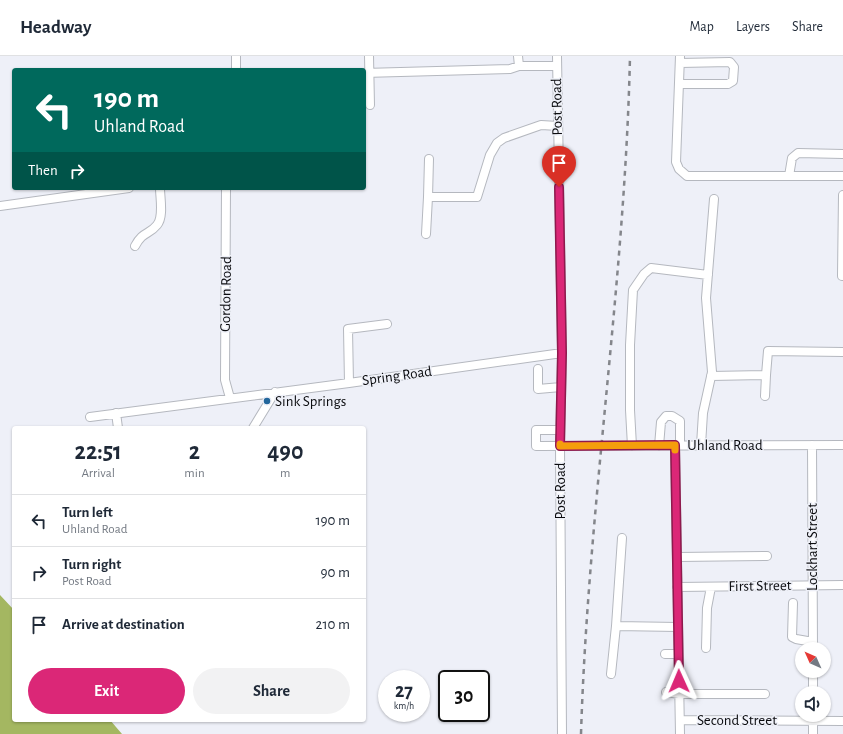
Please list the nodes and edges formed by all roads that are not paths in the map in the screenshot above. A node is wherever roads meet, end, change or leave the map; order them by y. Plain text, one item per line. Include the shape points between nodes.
1 (236, 56) edge
2 (369, 56) edge
3 (518, 56) edge
4 (557, 56) edge
5 (680, 59) edge
6 (519, 66) junction
7 (557, 66) junction
8 (236, 68) edge
9 (367, 73) edge
10 (679, 84) junction
11 (370, 105) dead end
12 (558, 126) junction
13 (843, 154) edge
14 (428, 159) dead end
15 (789, 176) junction
16 (843, 176) edge
17 (115, 190) edge
18 (160, 190) edge
19 (226, 190) edge
20 (843, 196) edge
21 (428, 197) junction
22 (714, 199) dead end
23 (0, 206) edge
24 (426, 234) dead end
25 (135, 246) dead end
26 (843, 265) edge
27 (708, 275) junction
28 (842, 276) dead end
29 (387, 324) dead end
30 (843, 352) edge
31 (562, 353) junction
32 (538, 369) dead end
33 (711, 376) junction
34 (766, 376) junction
35 (349, 383) junction
36 (561, 387) junction
37 (275, 392) junction
38 (765, 396) dead end
39 (230, 398) junction
40 (116, 413) junction
41 (90, 416) dead end
42 (118, 426) edge
43 (254, 426) edge
44 (560, 430) junction
45 (677, 445) junction
46 (701, 445) junction
47 (812, 445) junction
48 (843, 445) edge
49 (560, 446) junction
50 (632, 446) junction
51 (659, 446) junction
52 (622, 538) dead end
53 (767, 556) dead end
54 (677, 557) junction
55 (812, 585) junction
56 (843, 585) edge
57 (710, 586) junction
58 (677, 587) junction
59 (793, 602) dead end
60 (616, 626) junction
61 (678, 627) junction
62 (804, 642) edge
63 (813, 642) edge
64 (706, 648) dead end
65 (665, 654) dead end
66 (678, 654) junction
67 (612, 674) dead end
68 (666, 692) dead end
69 (679, 694) junction
70 (765, 694) dead end
71 (795, 718) edge
72 (680, 720) junction
73 (831, 720) edge
74 (843, 721) edge
75 (813, 722) edge
76 (562, 734) edge
77 (680, 734) edge
78 (813, 734) edge

1 - 8 street
2 - 9 street
3 - 6 street
4 - 7 street, Post Road
5 - 10 street
5 - 10 street via 730,62 734,67 733,81 728,84
6 - 7 street
6 - 9 street via 510,69
7 - 12 street, Post Road
9 - 11 street
10 - 15 street via 676,162 679,169 688,176
12 - 21 street via 541,125 504,138 497,144 490,155 477,197
12 - 31 street, Post Road
13 - 15 street via 798,154 792,158
14 - 21 street
15 - 16 street
17 - 23 street
18 - 25 street via 160,220 154,228 142,235
19 - 39 street, Gordon Road via 225,380
20 - 26 street
21 - 24 street
22 - 27 street
26 - 28 street
27 - 33 street via 706,298
27 - 50 street via 651,268 633,290 630,346
29 - 35 street via 348,329
30 - 34 street via 768,351
31 - 35 street, Spring Road
31 - 36 street, Post Road
32 - 36 street via 538,389
33 - 34 street
33 - 46 street via 703,413
34 - 38 street
35 - 37 street, Spring Road
36 - 44 street, Post Road
37 - 39 street, Spring Road
37 - 43 street
39 - 40 street, Spring Road
40 - 41 street, Spring Road
40 - 42 street
44 - 49 street, Post Road
44 - 49 street, Uhland Road via 536,430 536,446
45 - 46 street, Uhland Road
45 - 51 street, Uhland Road
45 - 51 street via 680,421 672,416 666,416 661,422
45 - 54 street
46 - 47 street, Uhland Road
47 - 48 street, Uhland Road
47 - 55 street, Lockhart Street
49 - 50 street, Uhland Road
49 - 76 street, Post Road
50 - 51 street, Uhland Road
52 - 60 street
53 - 54 street
54 - 58 street
55 - 56 street, First Street
55 - 57 street, First Street
55 - 63 street, Lockhart Street
57 - 58 street, First Street
57 - 64 street
58 - 61 street
59 - 62 street via 792,636
60 - 61 street
60 - 67 street
61 - 66 street
65 - 66 street
66 - 69 street
68 - 69 street
69 - 70 street
69 - 72 street
71 - 72 street, Second Street
72 - 77 street
73 - 74 street, Second Street
75 - 78 street

